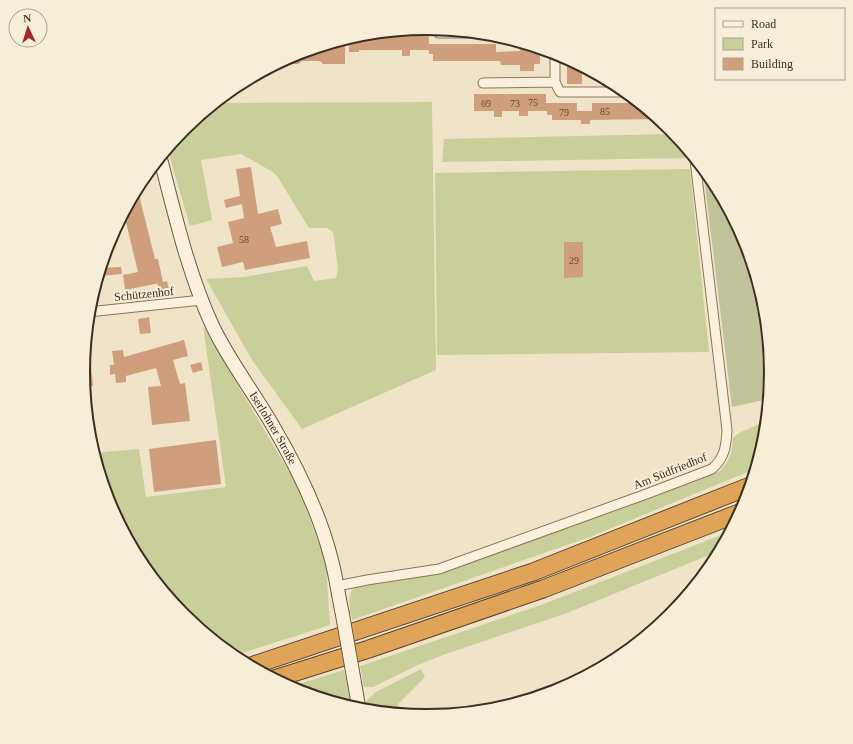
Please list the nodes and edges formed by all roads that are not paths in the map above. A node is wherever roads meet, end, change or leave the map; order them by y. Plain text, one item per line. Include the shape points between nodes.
1 (555, 61) edge
2 (556, 82) junction
3 (483, 83) dead end
4 (614, 92) edge
5 (162, 164) edge
6 (696, 170) edge
7 (202, 300) junction
8 (95, 311) edge
9 (743, 489) edge
10 (731, 517) edge
11 (730, 519) edge
12 (720, 521) junction
13 (337, 586) junction
14 (258, 664) edge
15 (282, 676) edge
16 (358, 702) edge

1 - 2 street
2 - 3 street
2 - 4 street via 560,92
5 - 7 main road, Iserlohner Straße via 181,239
6 - 13 street, Am Südfriedhof via 727,430 725,454 720,462 712,469 649,494 439,569
7 - 8 street, Schützenhof
7 - 13 main road, Iserlohner Straße via 217,334 273,426 305,486 319,518
9 - 14 highway via 533,572
10 - 12 highway
11 - 12 highway
12 - 15 highway via 543,589
13 - 16 main road, Iserlohner Straße, bridge

